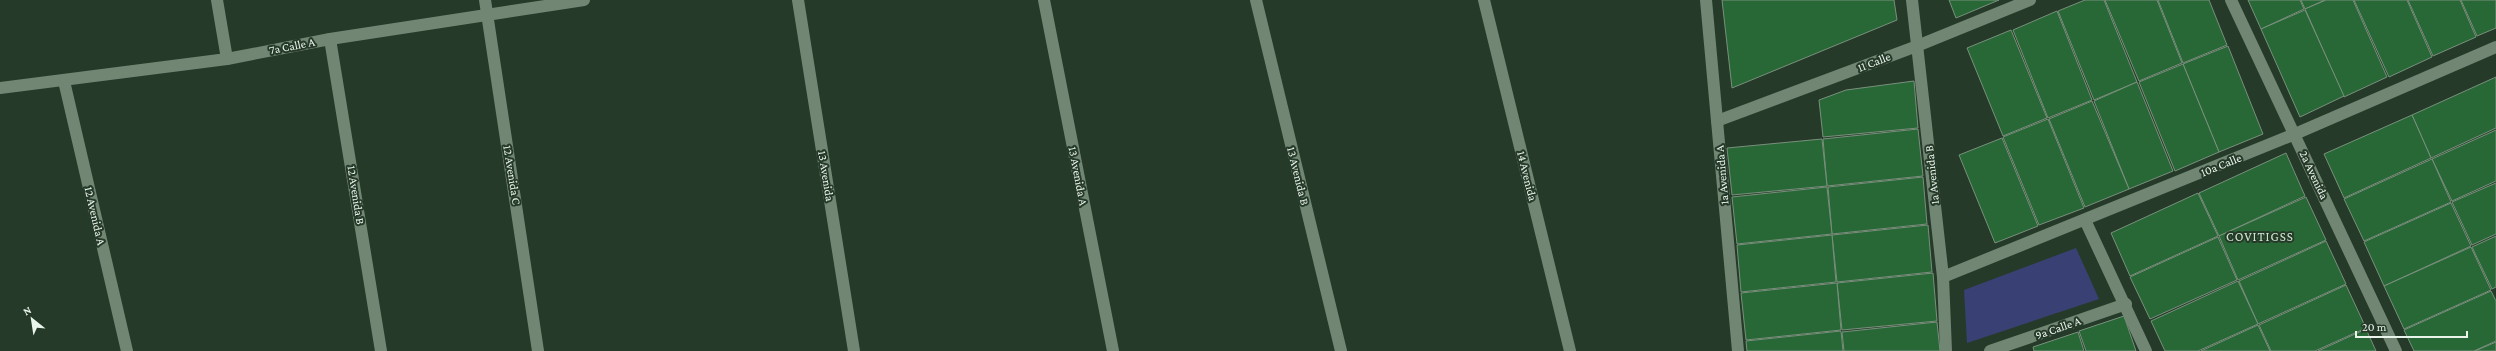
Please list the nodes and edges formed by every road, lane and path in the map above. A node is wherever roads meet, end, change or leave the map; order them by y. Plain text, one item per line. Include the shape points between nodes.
1 (217, 0) edge
2 (485, 0) edge
3 (584, 0) edge
4 (798, 0) edge
5 (1044, 0) edge
6 (1256, 0) edge
7 (1484, 0) edge
8 (1706, 0) edge
9 (1912, 0) edge
10 (2030, 0) edge
11 (2231, 0) edge
12 (488, 15) junction
13 (330, 39) junction
14 (1917, 46) junction
15 (2496, 47) edge
16 (227, 59) junction
17 (64, 81) junction
18 (0, 88) edge
19 (1717, 121) junction
20 (2295, 134) junction
21 (2085, 220) junction
22 (1943, 277) junction
23 (2126, 304) junction
24 (127, 351) edge
25 (382, 351) edge
26 (538, 351) edge
27 (854, 351) edge
28 (1113, 351) edge
29 (1340, 351) edge
30 (1570, 351) edge
31 (1738, 351) edge
32 (1946, 351) edge
33 (1990, 351) edge
34 (2146, 351) edge
35 (2396, 351) edge

1 - 16 street
2 - 12 street, 12 Avenida C
3 - 12 street, 7a Calle A
4 - 27 street, 13 Avenida
5 - 28 street, 13 Avenida A
6 - 29 street, 13 Avenida B
7 - 30 street, 14 Avenida
8 - 19 street, 1a Avenida A
9 - 14 street, 1a Avenida B
10 - 14 street, 11 Calle
11 - 20 street, 2a Avenida
12 - 13 street, 7a Calle A
12 - 26 street, 12 Avenida C
13 - 16 street, 7a Calle A
13 - 25 street, 12 Avenida B
14 - 19 street, 11 Calle
14 - 22 street, 1a Avenida B
15 - 20 street, 10a Calle
16 - 17 street, 7a Calle A
17 - 18 street, 7a Calle A
17 - 24 street, 12 Avenida A
19 - 31 street, 1a Avenida A
20 - 21 street, 10a Calle
20 - 35 street, 2a Avenida
21 - 22 street, 10a Calle
21 - 23 street
22 - 32 street, 1a Avenida B
23 - 33 street, 9a Calle A
23 - 34 street

